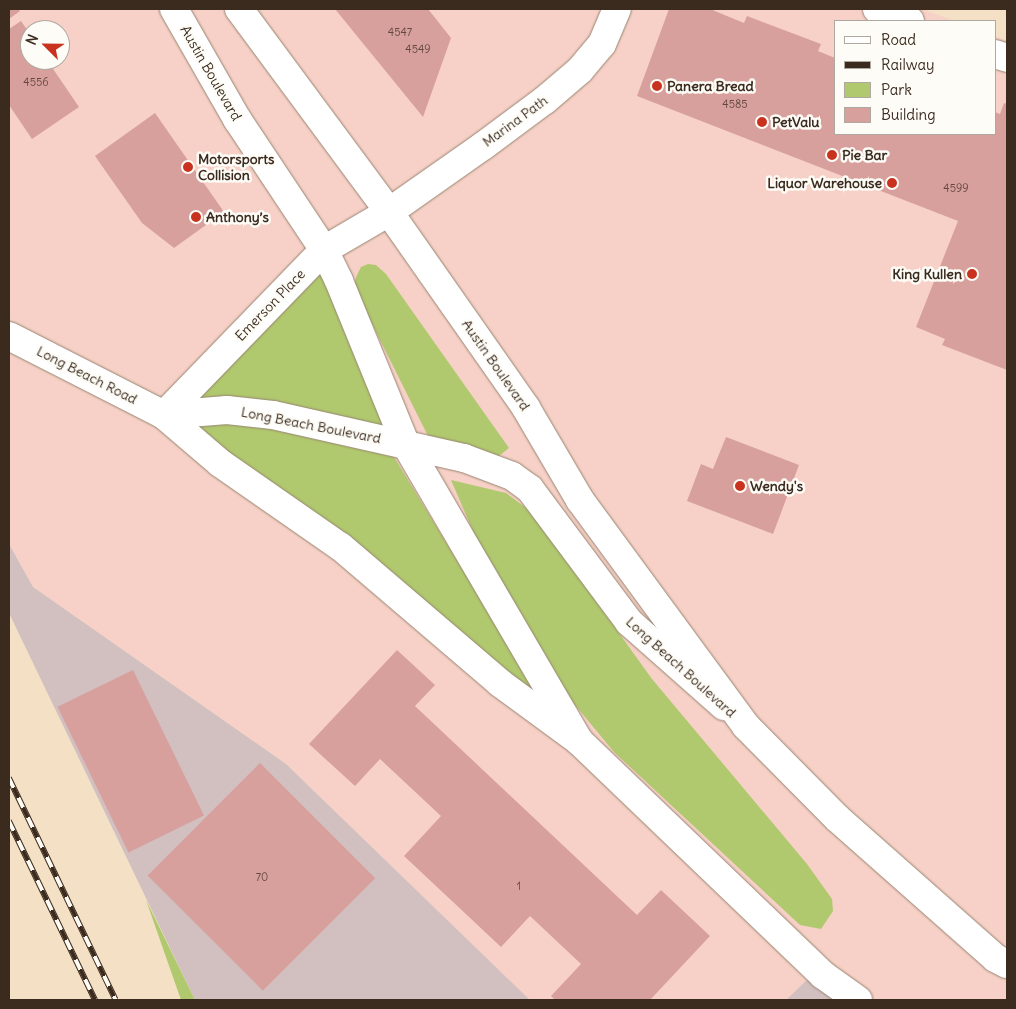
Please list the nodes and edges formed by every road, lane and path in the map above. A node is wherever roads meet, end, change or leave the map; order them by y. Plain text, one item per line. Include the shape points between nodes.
1 (174, 9) edge
2 (239, 9) edge
3 (617, 9) edge
4 (877, 9) edge
5 (907, 20) edge
6 (389, 212) junction
7 (324, 250) junction
8 (9, 336) edge
9 (164, 415) junction
10 (405, 443) junction
11 (746, 726) junction
12 (579, 741) junction
13 (1007, 964) edge
14 (858, 1000) edge

1 - 7 main road, Austin Boulevard via 237,119
2 - 6 main road, Austin Boulevard
3 - 6 main road, Marina Path via 602,44 580,70 545,100
4 - 5 main road
6 - 7 main road, Emerson Place
6 - 11 main road, Austin Boulevard via 526,408 580,500
7 - 9 main road, Emerson Place
7 - 10 main road, Austin Boulevard
8 - 9 main road, Long Beach Road
9 - 10 main road, Long Beach Boulevard via 244,411
9 - 12 main road via 220,463 340,547 500,683
10 - 11 main road, Long Beach Boulevard via 491,467 530,489 629,622
10 - 12 main road, Austin Boulevard
11 - 13 main road, Long Beach Boulevard via 837,818 995,958
12 - 14 main road via 823,975

